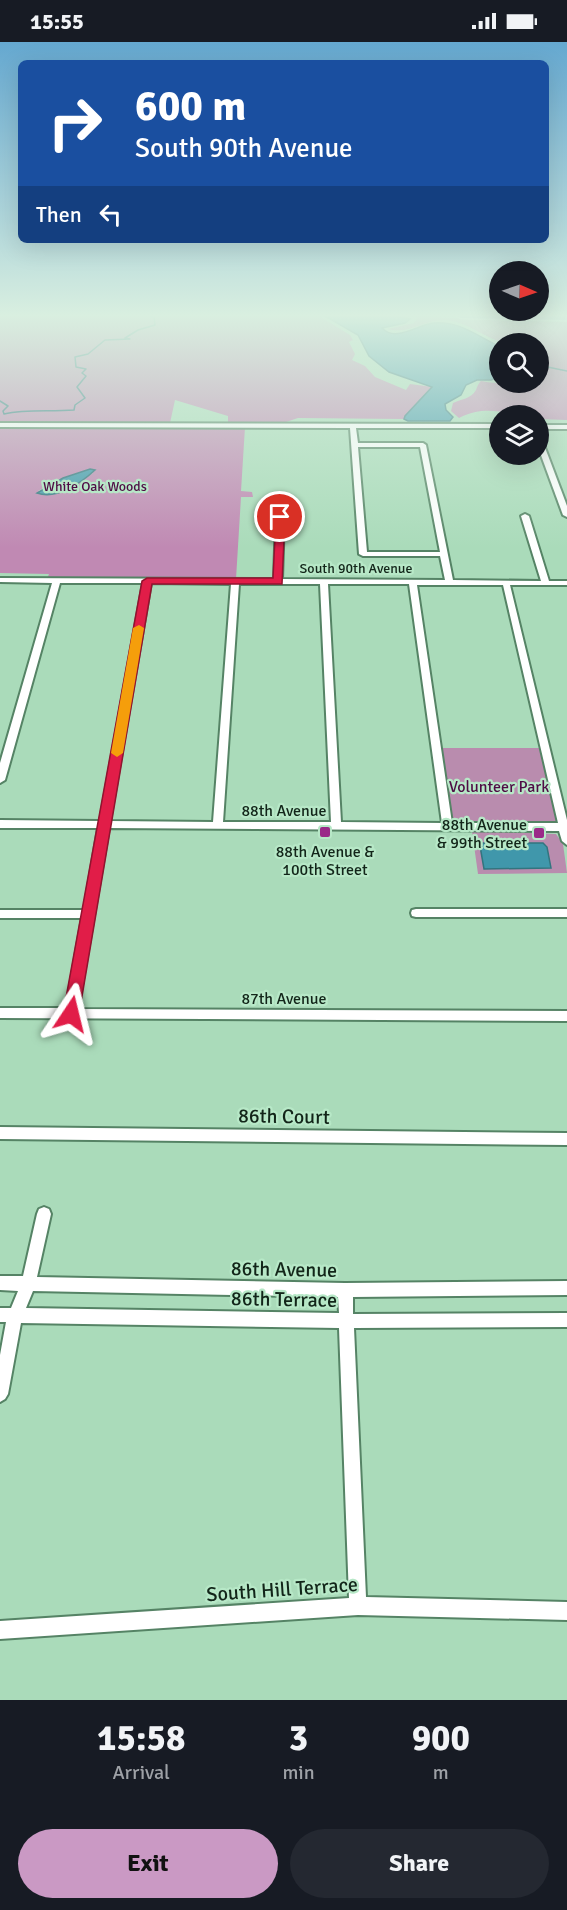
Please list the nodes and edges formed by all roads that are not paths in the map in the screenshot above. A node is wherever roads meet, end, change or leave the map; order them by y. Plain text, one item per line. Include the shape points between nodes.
1 (0, 425) edge
2 (353, 426) junction
3 (489, 426) edge
4 (549, 427) edge
5 (567, 427) edge
6 (354, 445) junction
7 (548, 465) edge
8 (567, 515) edge
9 (525, 516) dead end
10 (280, 517) dead end
11 (444, 554) junction
12 (0, 580) edge
13 (57, 580) junction
14 (147, 581) junction
15 (235, 581) junction
16 (278, 582) junction
17 (324, 582) junction
18 (413, 582) junction
19 (449, 582) junction
20 (506, 583) junction
21 (546, 583) junction
22 (567, 583) edge
23 (0, 780) edge
24 (0, 824) edge
25 (105, 825) junction
26 (218, 825) junction
27 (336, 826) junction
28 (447, 826) junction
29 (565, 826) edge
30 (567, 841) edge
31 (416, 913) dead end
32 (0, 914) edge
33 (88, 914) junction
34 (567, 914) edge
35 (0, 1013) edge
36 (71, 1014) junction
37 (567, 1016) edge
38 (0, 1133) edge
39 (567, 1139) edge
40 (44, 1214) dead end
41 (0, 1282) edge
42 (28, 1282) junction
43 (567, 1288) edge
44 (345, 1290) junction
45 (8, 1316) edge
46 (567, 1320) edge
47 (347, 1321) junction
48 (0, 1395) edge
49 (358, 1606) junction
50 (567, 1611) edge
51 (0, 1630) edge

1 - 2 street
2 - 3 street
2 - 6 street
4 - 5 street
6 - 11 street via 423,445
6 - 11 street via 363,554
7 - 8 street
9 - 21 street
10 - 16 street
11 - 19 street
12 - 13 street, South 90th Avenue
13 - 14 street, South 90th Avenue
13 - 23 street
14 - 15 street, South 90th Avenue
14 - 25 street
15 - 16 street, South 90th Avenue
15 - 26 street
16 - 17 street, South 90th Avenue
17 - 18 street, South 90th Avenue
17 - 27 street
18 - 19 street, South 90th Avenue
18 - 28 street
19 - 20 street, South 90th Avenue
20 - 21 street, South 90th Avenue
20 - 29 street
21 - 22 street, South 90th Avenue
24 - 25 street, 88th Avenue
25 - 26 street, 88th Avenue
25 - 33 street
26 - 27 street, 88th Avenue
27 - 28 street, 88th Avenue
28 - 29 street, 88th Avenue
29 - 30 street
31 - 34 street
32 - 33 street
33 - 36 street
35 - 36 street, 87th Avenue
36 - 37 street, 87th Avenue
38 - 39 street, 86th Court
40 - 42 street
41 - 42 street, 86th Avenue
42 - 44 street, 86th Avenue
42 - 45 street
43 - 44 street, 86th Avenue
44 - 47 street
45 - 47 street, 86th Terrace
45 - 48 street
46 - 47 street, 86th Terrace
47 - 49 street
49 - 50 street, South Hill Terrace
49 - 51 street, South Hill Terrace

